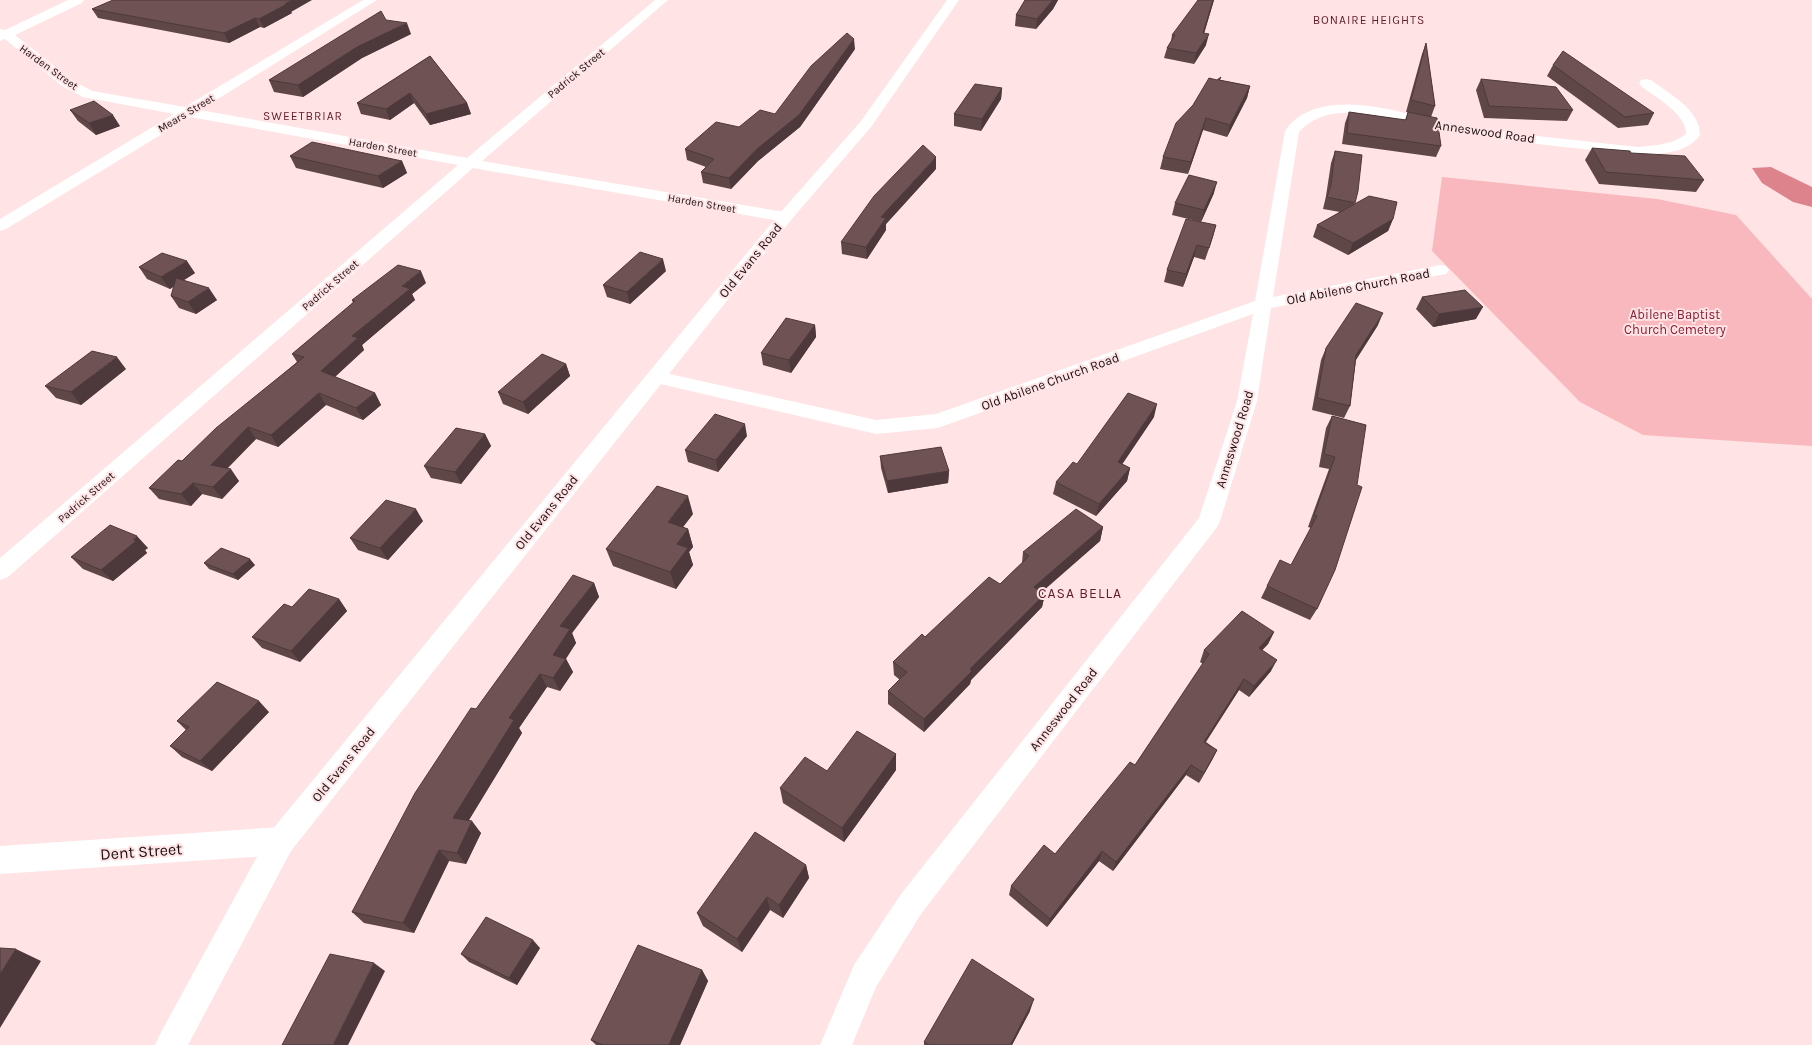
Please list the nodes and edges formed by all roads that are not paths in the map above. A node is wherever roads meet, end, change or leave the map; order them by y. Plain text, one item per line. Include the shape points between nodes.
1 (78, 0) edge
2 (371, 0) edge
3 (662, 0) edge
4 (953, 0) edge
5 (2, 35) edge
6 (1646, 83) dead end
7 (187, 113) junction
8 (470, 163) junction
9 (785, 217) junction
10 (0, 226) edge
11 (1440, 270) dead end
12 (1263, 304) junction
13 (656, 377) junction
14 (0, 571) edge
15 (281, 841) junction
16 (0, 860) edge
17 (171, 1045) edge
18 (836, 1045) edge

1 - 5 street
2 - 7 street, Mears Street
3 - 8 street, Padrick Street
4 - 9 street, Old Evans Road via 866,124
5 - 7 street, Harden Street via 88,94
6 - 12 street, Anneswood Road via 1685,113 1693,126 1692,135 1683,144 1665,149 1638,151 1455,129 1343,109 1319,112 1302,119 1292,131
7 - 8 street, Harden Street
7 - 10 street, Mears Street
8 - 9 street, Harden Street
8 - 14 street, Padrick Street
9 - 13 street, Old Evans Road
11 - 12 street, Old Abilene Church Road
12 - 13 street, Old Abilene Church Road via 938,421 876,427
12 - 18 street, Anneswood Road via 1247,401 1209,521 911,904 865,976
13 - 15 street, Old Evans Road
15 - 16 street, Dent Street
15 - 17 street, Old Evans Road

